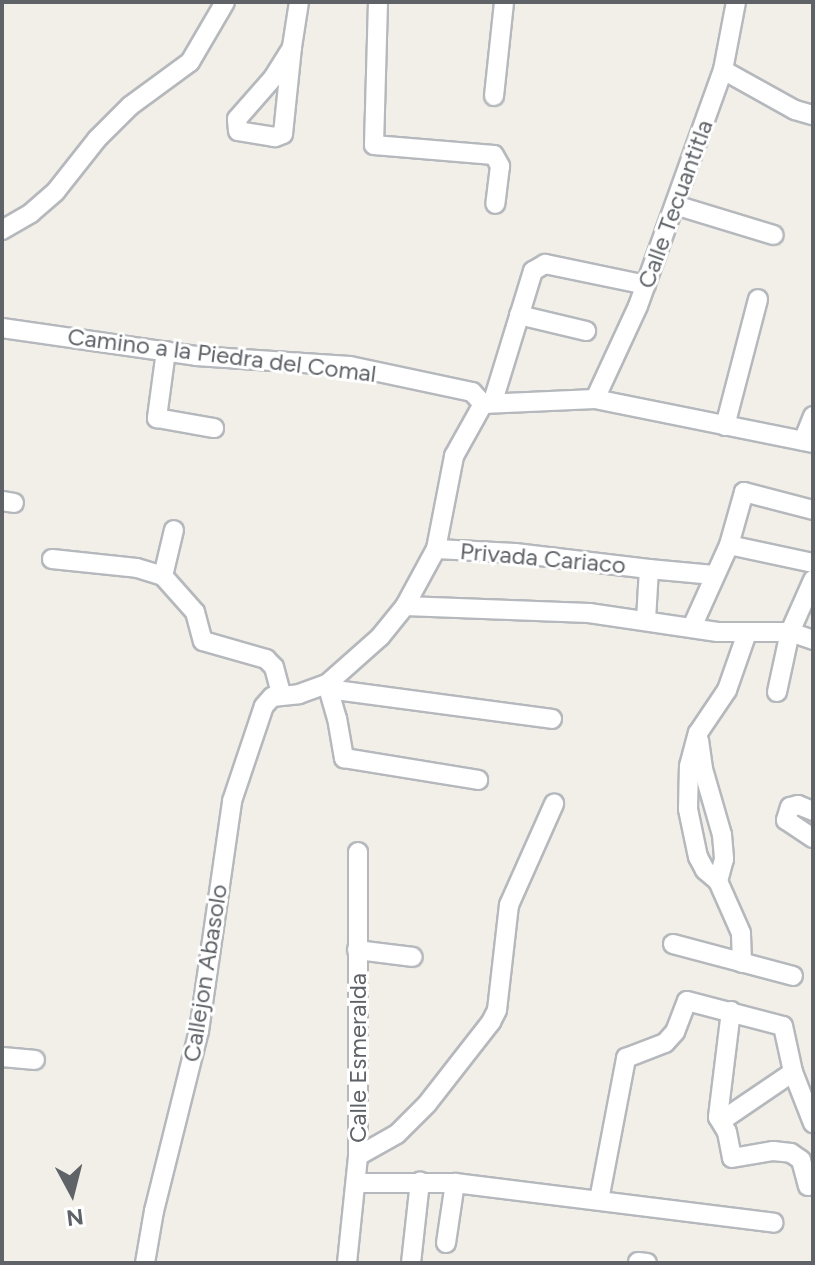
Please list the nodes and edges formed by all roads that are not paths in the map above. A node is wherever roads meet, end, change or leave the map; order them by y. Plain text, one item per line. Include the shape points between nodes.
1 (225, 2) edge
2 (299, 2) edge
3 (378, 2) edge
4 (504, 2) edge
5 (736, 2) edge
6 (292, 47) junction
7 (723, 70) junction
8 (494, 96) dead end
9 (813, 115) edge
10 (495, 204) dead end
11 (675, 205) junction
12 (2, 230) edge
13 (774, 235) dead end
14 (646, 285) junction
15 (758, 299) dead end
16 (519, 315) junction
17 (2, 328) edge
18 (586, 331) dead end
19 (166, 351) junction
20 (595, 399) junction
21 (488, 403) junction
22 (813, 416) edge
23 (725, 426) junction
24 (214, 428) dead end
25 (808, 442) edge
26 (813, 510) edge
27 (174, 530) dead end
28 (729, 545) junction
29 (436, 549) junction
30 (52, 559) dead end
31 (813, 563) edge
32 (649, 569) junction
33 (714, 575) junction
34 (163, 576) junction
35 (813, 580) edge
36 (405, 606) junction
37 (646, 619) junction
38 (692, 627) junction
39 (790, 632) junction
40 (747, 633) junction
41 (813, 640) edge
42 (328, 686) junction
43 (777, 692) dead end
44 (281, 694) junction
45 (552, 719) dead end
46 (698, 733) junction
47 (478, 780) dead end
48 (554, 804) dead end
49 (813, 811) edge
50 (813, 838) edge
51 (358, 852) dead end
52 (718, 881) junction
53 (673, 944) dead end
54 (357, 950) junction
55 (413, 957) dead end
56 (742, 963) junction
57 (793, 976) dead end
58 (731, 1011) junction
59 (2, 1057) edge
60 (35, 1060) dead end
61 (793, 1072) junction
62 (721, 1121) junction
63 (813, 1123) edge
64 (358, 1156) junction
65 (420, 1181) junction
66 (357, 1183) junction
67 (455, 1183) junction
68 (808, 1186) dead end
69 (599, 1200) junction
70 (774, 1223) dead end
71 (446, 1243) dead end
72 (412, 1258) edge
73 (145, 1263) edge
74 (347, 1263) edge

1 - 12 street via 190,62 130,106 56,191
2 - 6 street
3 - 10 street via 374,145 494,155 500,166
4 - 8 street
5 - 7 street, Calle Tecuantitla
6 - 6 street via 283,134 238,131 237,119
7 - 9 street
7 - 11 street, Calle Tecuantitla
11 - 13 street
11 - 14 street, Calle Tecuantitla
14 - 16 street via 545,264 533,271
14 - 20 street, Calle Tecuantitla
15 - 23 street
16 - 18 street
16 - 21 street
17 - 19 street, Camino a la Piedra del Comal
19 - 21 street, Camino a la Piedra del Comal via 350,366 472,392
19 - 24 street via 157,418
20 - 21 street
20 - 23 street
21 - 29 street via 454,456
22 - 25 street
23 - 25 street
26 - 28 street via 744,492
27 - 34 street
28 - 31 street
28 - 33 street
29 - 32 street, Privada Cariaco
29 - 36 street
30 - 34 street
32 - 33 street
32 - 37 street, Privada Cariaco
33 - 38 street
34 - 44 street via 195,612 203,641 266,659 274,667
35 - 39 street
36 - 37 street
36 - 42 street
37 - 38 street
38 - 40 street
39 - 40 street
39 - 41 street
39 - 43 street
40 - 46 street via 727,690
42 - 44 street
42 - 45 street
42 - 47 street via 342,751 350,762
44 - 73 street, Callejon Abasolo via 264,706 232,801 199,1031
46 - 52 street via 722,835 724,859
46 - 52 street via 689,766 691,832 705,870
48 - 64 street via 509,905 497,1010 491,1022 407,1124
49 - 50 street via 790,807 786,820
51 - 54 street, Calle Esmeralda
52 - 56 street via 741,933
53 - 56 street
54 - 55 street
54 - 64 street, Calle Esmeralda
56 - 57 street
58 - 61 street via 783,1026
58 - 62 street
58 - 69 street via 687,1001 665,1043 626,1058
59 - 60 street
61 - 62 street
61 - 63 street
62 - 68 street via 732,1158 791,1153 801,1160
64 - 66 street, Calle Esmeralda
65 - 66 street
65 - 67 street
65 - 72 street
66 - 74 street, Calle Esmeralda
67 - 69 street
67 - 71 street
69 - 70 street

